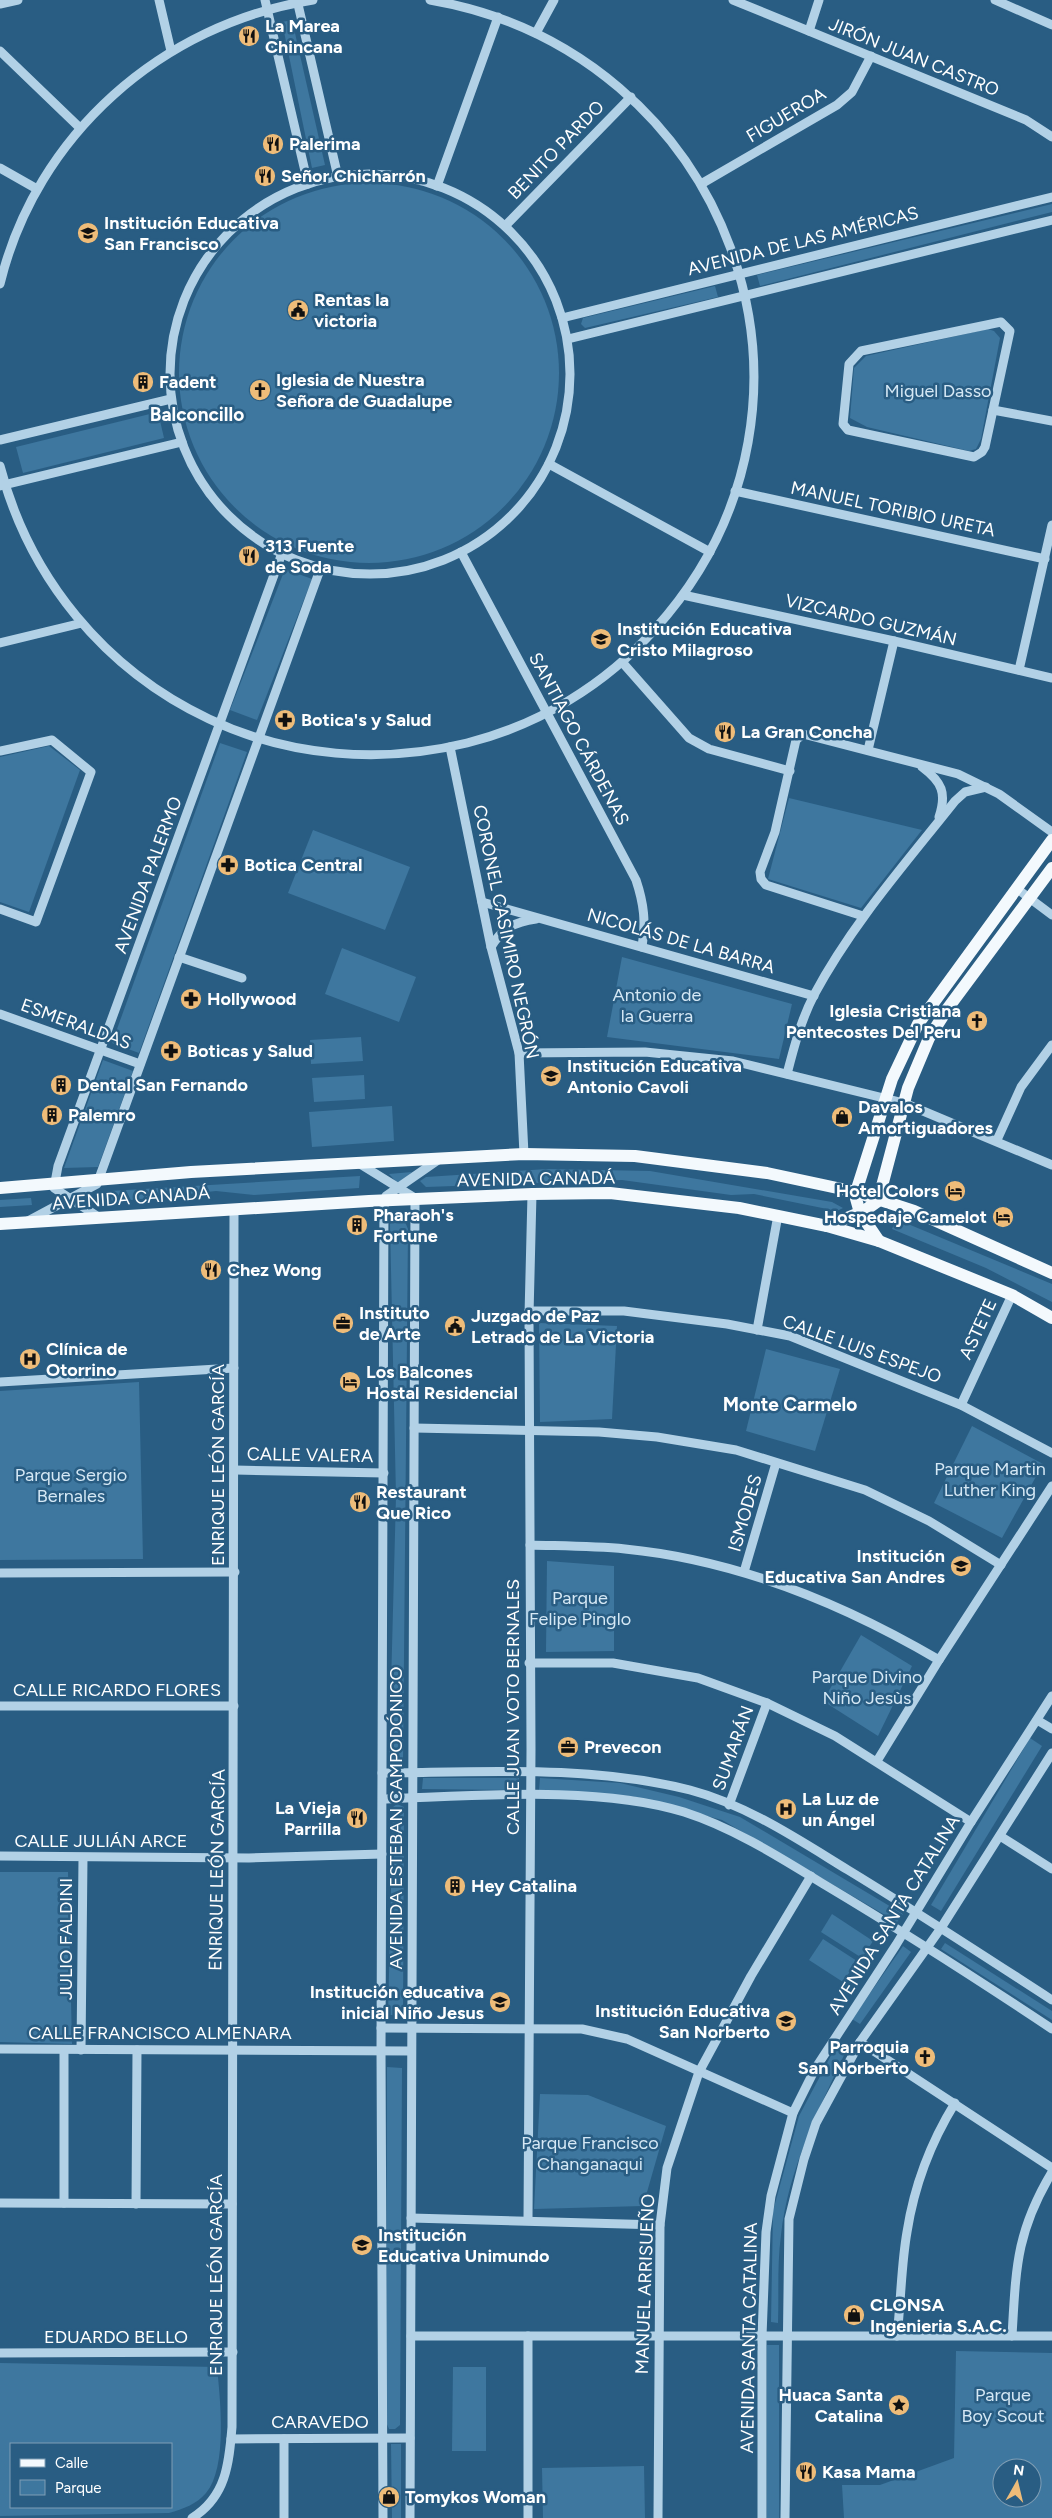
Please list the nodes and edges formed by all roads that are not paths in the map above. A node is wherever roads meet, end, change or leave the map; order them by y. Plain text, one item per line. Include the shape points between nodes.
1 (18, 0) edge
2 (159, 0) edge
3 (265, 0) edge
4 (313, 0) edge
5 (430, 0) edge
6 (554, 0) edge
7 (734, 0) edge
8 (819, 0) edge
9 (995, 0) edge
10 (297, 1) edge
11 (0, 4) edge
12 (267, 10) junction
13 (498, 17) junction
14 (1052, 25) edge
15 (809, 31) junction
16 (536, 33) junction
17 (0, 51) edge
18 (170, 51) junction
19 (871, 56) junction
20 (631, 97) junction
21 (80, 128) junction
22 (1052, 137) edge
23 (0, 168) edge
24 (338, 177) junction
25 (308, 184) junction
26 (701, 184) junction
27 (437, 186) junction
28 (37, 189) junction
29 (1052, 197) edge
30 (1052, 220) edge
31 (504, 226) junction
32 (740, 274) junction
33 (0, 282) edge
34 (745, 296) junction
35 (562, 318) junction
36 (568, 339) junction
37 (171, 399) junction
38 (994, 410) junction
39 (1052, 421) edge
40 (0, 440) edge
41 (182, 442) junction
42 (549, 464) junction
43 (0, 466) edge
44 (2, 486) edge
45 (735, 491) junction
46 (1052, 525) edge
47 (461, 552) junction
48 (710, 552) junction
49 (282, 553) junction
50 (1045, 558) junction
51 (321, 567) junction
52 (683, 595) junction
53 (82, 623) junction
54 (894, 641) junction
55 (0, 643) edge
56 (622, 662) junction
57 (1019, 670) junction
58 (1052, 678) edge
59 (547, 712) junction
60 (220, 724) junction
61 (259, 738) junction
62 (450, 747) junction
63 (868, 750) junction
64 (0, 751) edge
65 (918, 764) junction
66 (790, 771) junction
67 (987, 787) junction
68 (937, 824) junction
69 (1052, 832) edge
70 (1052, 840) edge
71 (1052, 868) edge
72 (1016, 888) junction
73 (1030, 898) junction
74 (482, 902) junction
75 (0, 909) edge
76 (1052, 915) edge
77 (863, 916) junction
78 (538, 918) junction
79 (491, 947) junction
80 (642, 947) junction
81 (179, 956) junction
82 (242, 978) dead end
83 (814, 996) junction
84 (0, 1014) edge
85 (1052, 1045) edge
86 (101, 1049) junction
87 (519, 1053) junction
88 (140, 1064) junction
89 (787, 1074) junction
90 (886, 1098) junction
91 (904, 1103) junction
92 (997, 1140) junction
93 (524, 1154) junction
94 (438, 1160) junction
95 (360, 1164) junction
96 (1052, 1165) edge
97 (98, 1180) junction
98 (54, 1184) junction
99 (0, 1188) edge
100 (399, 1189) junction
101 (856, 1192) junction
102 (532, 1194) junction
103 (72, 1199) junction
104 (415, 1199) junction
105 (879, 1199) junction
106 (384, 1200) junction
107 (234, 1209) junction
108 (860, 1212) junction
109 (778, 1215) junction
110 (100, 1218) junction
111 (26, 1222) junction
112 (0, 1224) edge
113 (827, 1226) junction
114 (879, 1241) junction
115 (1052, 1273) edge
116 (1012, 1295) junction
117 (529, 1311) junction
118 (1052, 1318) edge
119 (758, 1330) junction
120 (234, 1368) junction
121 (0, 1382) edge
122 (961, 1404) junction
123 (414, 1428) junction
124 (529, 1431) junction
125 (1052, 1452) edge
126 (776, 1463) junction
127 (235, 1470) junction
128 (384, 1473) junction
129 (1052, 1486) edge
130 (530, 1545) junction
131 (1001, 1565) junction
132 (235, 1572) junction
133 (744, 1572) junction
134 (0, 1573) edge
135 (939, 1660) junction
136 (529, 1663) junction
137 (1052, 1696) edge
138 (767, 1703) junction
139 (0, 1706) edge
140 (234, 1706) junction
141 (1037, 1720) junction
142 (1052, 1730) edge
143 (1052, 1753) edge
144 (877, 1761) junction
145 (530, 1772) junction
146 (382, 1773) junction
147 (412, 1773) junction
148 (529, 1796) junction
149 (413, 1798) junction
150 (383, 1799) junction
151 (729, 1804) junction
152 (971, 1822) junction
153 (1000, 1836) junction
154 (382, 1854) junction
155 (0, 1856) edge
156 (83, 1858) junction
157 (233, 1858) junction
158 (1052, 1869) edge
159 (811, 1876) junction
160 (916, 1912) junction
161 (941, 1928) junction
162 (904, 1932) junction
163 (928, 1946) junction
164 (1052, 2000) edge
165 (381, 2028) junction
166 (410, 2028) junction
167 (530, 2028) junction
168 (1052, 2029) edge
169 (860, 2042) junction
170 (0, 2048) edge
171 (64, 2050) junction
172 (81, 2050) junction
173 (137, 2050) junction
174 (232, 2050) junction
175 (381, 2050) junction
176 (411, 2051) junction
177 (699, 2072) junction
178 (955, 2104) junction
179 (793, 2113) junction
180 (1052, 2168) edge
181 (1052, 2172) edge
182 (0, 2203) edge
183 (64, 2203) junction
184 (136, 2204) junction
185 (232, 2204) junction
186 (411, 2218) junction
187 (528, 2220) junction
188 (660, 2224) junction
189 (786, 2335) junction
190 (411, 2336) junction
191 (528, 2336) junction
192 (658, 2336) junction
193 (762, 2336) junction
194 (897, 2336) junction
195 (1012, 2336) junction
196 (1052, 2336) edge
197 (233, 2352) junction
198 (0, 2353) edge
199 (382, 2438) junction
200 (410, 2438) junction
201 (231, 2439) junction
202 (284, 2439) junction
203 (196, 2517) edge
204 (284, 2518) edge
205 (383, 2518) edge
206 (410, 2518) edge
207 (528, 2518) edge
208 (658, 2518) edge
209 (762, 2518) edge
210 (785, 2518) edge

1 - 11 street
2 - 18 street
3 - 12 street
4 - 10 street
5 - 13 street
6 - 16 street
7 - 15 street, JIRÓN JUAN CASTRO
8 - 15 street
9 - 14 street
10 - 12 street
10 - 24 street
12 - 18 street via 217,27
12 - 25 street
13 - 16 street
13 - 27 street
15 - 19 street, JIRÓN JUAN CASTRO
16 - 20 street via 586,61
17 - 21 street
18 - 21 street via 127,82
19 - 22 street, JIRÓN JUAN CASTRO via 1026,120
19 - 26 street, FIGUEROA via 852,92 837,105
20 - 26 street via 664,131
20 - 31 street, BENITO PARDO
21 - 28 street
23 - 28 street
24 - 25 street
24 - 27 street via 386,175
25 - 37 street via 264,204 226,235 197,273 178,317 172,344
26 - 32 street via 723,228
27 - 31 street via 469,201
28 - 33 street via 12,245
29 - 32 street, AVENIDA DE LAS AMÉRICAS
30 - 34 street
31 - 35 street via 544,275
32 - 34 street
32 - 35 street, AVENIDA DE LAS AMÉRICAS
34 - 36 street
34 - 45 street via 751,337 752,391 747,442
35 - 36 street
36 - 42 street via 568,406 560,440
37 - 40 street
37 - 41 street
38 - 38 street via 1010,331 1001,322 861,351 849,364 843,424 848,430 974,458 985,447
38 - 39 street
41 - 44 street
41 - 49 street via 194,470 218,504 252,535
42 - 47 street via 514,513
42 - 48 street
43 - 44 street
44 - 53 street via 40,565
45 - 48 street
45 - 50 street, MANUEL TORIBIO URETA
46 - 50 street
47 - 51 street via 427,565 392,572 356,573
47 - 59 street, SANTIAGO CÁRDENAS
48 - 52 street
49 - 51 street
49 - 60 street, AVENIDA PALERMO
50 - 57 street
51 - 61 street
52 - 54 street, VIZCARDO GUZMÁN
52 - 56 street via 644,642
53 - 55 street
53 - 60 street via 120,662 150,685
54 - 57 street, VIZCARDO GUZMÁN
54 - 63 street
56 - 59 street via 574,698
56 - 66 street via 689,738 709,749
57 - 58 street, VIZCARDO GUZMÁN
59 - 62 street via 483,739
59 - 80 street, SANTIAGO CÁRDENAS via 636,880 644,905
60 - 61 street
60 - 86 street, AVENIDA PALERMO
61 - 62 street via 308,750 359,755
61 - 81 street
62 - 74 street, CORONEL CASIMIRO NEGRÓN
63 - 65 street
63 - 66 street via 803,734 796,740
64 - 75 street via 52,740 91,772 36,922
65 - 67 street via 958,774
65 - 68 street via 933,775 941,787 944,802
66 - 77 street via 775,832 760,872 761,879 766,885
67 - 68 street via 965,792
67 - 69 street
68 - 77 street
70 - 72 main road
71 - 73 main road
72 - 73 street
72 - 90 main road via 918,1024
73 - 76 street
73 - 91 main road via 940,1020 921,1055
74 - 78 street, NICOLÁS DE LA BARRA
74 - 79 street, CORONEL CASIMIRO NEGRÓN
77 - 83 street
78 - 79 street, NICOLÁS DE LA BARRA via 510,925
78 - 80 street, NICOLÁS DE LA BARRA
79 - 87 street, CORONEL CASIMIRO NEGRÓN
80 - 83 street, NICOLÁS DE LA BARRA
81 - 82 street
81 - 88 street
83 - 89 street via 798,1033
84 - 86 street, ESMERALDAS
85 - 92 street via 1022,1087
86 - 88 street, ESMERALDAS
86 - 98 street, AVENIDA PALERMO
87 - 89 street via 645,1052 733,1061
87 - 93 street, CORONEL CASIMIRO NEGRÓN
88 - 97 street
89 - 90 street
90 - 91 street
90 - 101 main road
91 - 92 street
91 - 105 main road
92 - 96 street
93 - 94 main road, AVENIDA CANADÁ
93 - 101 main road, AVENIDA CANADÁ via 635,1156 694,1162
94 - 95 main road, AVENIDA CANADÁ
94 - 100 street
95 - 97 main road, AVENIDA CANADÁ
95 - 100 street
97 - 98 main road, AVENIDA CANADÁ
97 - 103 street via 93,1188
98 - 99 main road, AVENIDA CANADÁ
98 - 103 street via 56,1190
100 - 104 street
100 - 106 street
101 - 105 main road, AVENIDA CANADÁ
101 - 108 main road via 855,1200
102 - 104 main road, AVENIDA CANADÁ
102 - 109 main road, AVENIDA CANADÁ via 610,1193
102 - 117 street, CALLE JUAN VOTO BERNALES
103 - 110 street
103 - 111 street
104 - 106 main road, AVENIDA CANADÁ
104 - 123 street, AVENIDA ESTEBAN CAMPODÓNICO
105 - 108 main road
105 - 115 main road, AVENIDA CANADÁ via 922,1214
106 - 107 main road, AVENIDA CANADÁ
106 - 128 street, AVENIDA ESTEBAN CAMPODÓNICO
107 - 110 main road, AVENIDA CANADÁ
107 - 120 street, ENRIQUE LEÓN GARCÍA
108 - 113 main road
108 - 114 main road
109 - 113 main road, AVENIDA CANADÁ
109 - 119 street
110 - 111 main road, AVENIDA CANADÁ
111 - 112 main road, AVENIDA CANADÁ
113 - 114 main road, AVENIDA CANADÁ
114 - 116 main road, AVENIDA CANADÁ
116 - 118 main road, AVENIDA CANADÁ
116 - 122 street, ASTETE
117 - 119 street, CALLE LUIS ESPEJO via 624,1311
117 - 124 street, CALLE JUAN VOTO BERNALES
119 - 122 street, CALLE LUIS ESPEJO via 790,1336
120 - 121 street
120 - 127 street, ENRIQUE LEÓN GARCÍA
122 - 125 street, CALLE LUIS ESPEJO
123 - 124 street
123 - 147 street, AVENIDA ESTEBAN CAMPODÓNICO
124 - 126 street via 656,1437 736,1450
124 - 130 street, CALLE JUAN VOTO BERNALES
126 - 131 street via 865,1490 929,1521
126 - 133 street, ISMODES
127 - 128 street, CALLE VALERA
127 - 132 street, ENRIQUE LEÓN GARCÍA
128 - 146 street, AVENIDA ESTEBAN CAMPODÓNICO
129 - 131 street
130 - 133 street via 625,1549 685,1558
130 - 136 street, CALLE JUAN VOTO BERNALES
131 - 135 street
132 - 134 street
132 - 140 street, ENRIQUE LEÓN GARCÍA
133 - 135 street via 795,1588 845,1609
135 - 144 street
136 - 138 street via 612,1663 698,1678
136 - 145 street, CALLE JUAN VOTO BERNALES
137 - 141 street, AVENIDA SANTA CATALINA
138 - 144 street via 800,1717
138 - 151 street, SUMARÁN
139 - 140 street, CALLE RICARDO FLORES
140 - 157 street, ENRIQUE LEÓN GARCÍA
141 - 142 street
141 - 152 street, AVENIDA SANTA CATALINA
143 - 153 street, AVENIDA SANTA CATALINA
144 - 152 street
145 - 147 street
145 - 148 street, CALLE JUAN VOTO BERNALES
145 - 151 street via 642,1781 692,1791
146 - 147 street
146 - 150 street, AVENIDA ESTEBAN CAMPODÓNICO
147 - 149 street, AVENIDA ESTEBAN CAMPODÓNICO
148 - 149 street
148 - 159 street via 604,1798 684,1812 730,1830
148 - 167 street, CALLE JUAN VOTO BERNALES
149 - 150 street
149 - 166 street, AVENIDA ESTEBAN CAMPODÓNICO
150 - 154 street, AVENIDA ESTEBAN CAMPODÓNICO
151 - 160 street via 782,1829
152 - 160 street, AVENIDA SANTA CATALINA
153 - 158 street
153 - 161 street, AVENIDA SANTA CATALINA
154 - 157 street, CALLE JULIÁN ARCE
154 - 165 street, AVENIDA ESTEBAN CAMPODÓNICO
155 - 156 street, CALLE JULIÁN ARCE
156 - 157 street, CALLE JULIÁN ARCE
156 - 172 street, JULIO FALDINI
157 - 174 street, ENRIQUE LEÓN GARCÍA
159 - 162 street
159 - 177 street, MANUEL ARRISUEÑO
160 - 161 street
160 - 162 street, AVENIDA SANTA CATALINA
161 - 163 street, AVENIDA SANTA CATALINA
161 - 164 street
162 - 163 street
162 - 179 street, AVENIDA SANTA CATALINA via 815,2069
163 - 168 street
163 - 169 street, AVENIDA SANTA CATALINA
165 - 166 street
165 - 175 street, AVENIDA ESTEBAN CAMPODÓNICO
166 - 167 street
166 - 176 street, AVENIDA ESTEBAN CAMPODÓNICO
167 - 177 street via 582,2029 627,2039
167 - 187 street, CALLE JUAN VOTO BERNALES
169 - 178 street
169 - 189 street, AVENIDA SANTA CATALINA via 816,2123 804,2159 789,2220
170 - 171 street, CALLE FRANCISCO ALMENARA
171 - 172 street, CALLE FRANCISCO ALMENARA
171 - 183 street
172 - 173 street, CALLE FRANCISCO ALMENARA
173 - 174 street, CALLE FRANCISCO ALMENARA
173 - 184 street
174 - 175 street, CALLE FRANCISCO ALMENARA
174 - 185 street, ENRIQUE LEÓN GARCÍA
175 - 176 street, CALLE FRANCISCO ALMENARA
175 - 199 street, AVENIDA ESTEBAN CAMPODÓNICO
176 - 186 street, AVENIDA ESTEBAN CAMPODÓNICO
177 - 179 street
177 - 188 street, MANUEL ARRISUEÑO via 667,2168
178 - 180 street
178 - 194 street via 938,2131 906,2233
179 - 193 street, AVENIDA SANTA CATALINA via 771,2196 766,2232
181 - 195 street via 1029,2214 1020,2242
182 - 183 street
183 - 184 street
184 - 185 street
185 - 197 street, ENRIQUE LEÓN GARCÍA
186 - 187 street
186 - 190 street, AVENIDA ESTEBAN CAMPODÓNICO
187 - 188 street
188 - 192 street, MANUEL ARRISUEÑO
189 - 193 street
189 - 194 street
189 - 210 street, AVENIDA SANTA CATALINA
190 - 191 street
190 - 200 street, AVENIDA ESTEBAN CAMPODÓNICO
191 - 192 street
191 - 207 street
192 - 193 street
192 - 208 street, MANUEL ARRISUEÑO
193 - 209 street, AVENIDA SANTA CATALINA
194 - 195 street
195 - 196 street
197 - 198 street, EDUARDO BELLO
197 - 201 street, ENRIQUE LEÓN GARCÍA
199 - 200 street, CARAVEDO
199 - 202 street, CARAVEDO
199 - 205 street, AVENIDA ESTEBAN CAMPODÓNICO
200 - 206 street, AVENIDA ESTEBAN CAMPODÓNICO
201 - 202 street, CARAVEDO
201 - 203 street, ENRIQUE LEÓN GARCÍA via 221,2489
202 - 204 street

